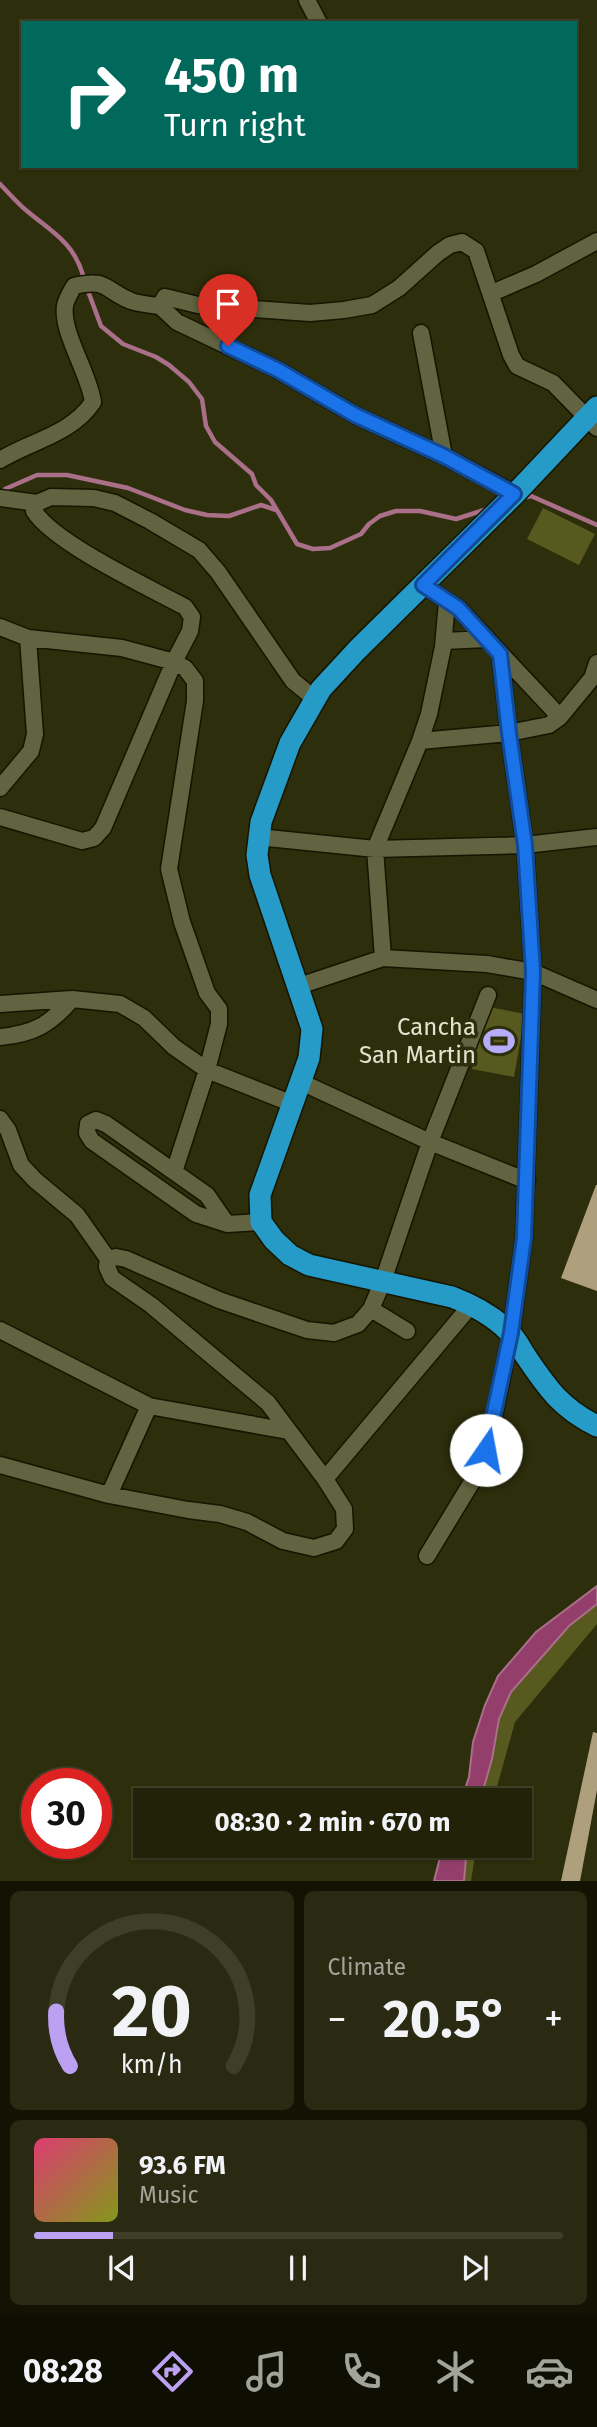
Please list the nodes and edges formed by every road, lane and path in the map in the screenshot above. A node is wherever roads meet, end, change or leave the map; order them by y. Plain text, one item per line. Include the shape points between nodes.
1 (307, 0) edge
2 (318, 21) edge
3 (597, 242) edge
4 (492, 293) junction
5 (159, 306) junction
6 (421, 332) dead end
7 (593, 418) edge
8 (444, 456) junction
9 (0, 460) edge
10 (514, 494) junction
11 (0, 498) edge
12 (37, 503) junction
13 (423, 585) junction
14 (447, 601) junction
15 (0, 627) edge
16 (28, 638) junction
17 (487, 639) junction
18 (444, 641) junction
19 (500, 654) junction
20 (174, 662) junction
21 (597, 663) edge
22 (315, 699) junction
23 (560, 717) junction
24 (509, 733) junction
25 (420, 741) junction
26 (0, 788) edge
27 (0, 817) edge
28 (258, 837) junction
29 (597, 837) edge
30 (525, 845) junction
31 (375, 849) junction
32 (383, 958) junction
33 (533, 972) junction
34 (299, 986) junction
35 (488, 995) dead end
36 (72, 999) junction
37 (597, 1000) edge
38 (0, 1004) edge
39 (0, 1037) edge
40 (207, 1070) junction
41 (301, 1082) junction
42 (293, 1104) junction
43 (0, 1119) edge
44 (430, 1142) junction
45 (174, 1172) junction
46 (527, 1181) junction
47 (261, 1222) junction
48 (227, 1224) junction
49 (108, 1259) junction
50 (383, 1281) junction
51 (472, 1304) junction
52 (371, 1309) junction
53 (0, 1330) edge
54 (407, 1331) dead end
55 (511, 1333) junction
56 (149, 1406) junction
57 (597, 1426) edge
58 (288, 1431) junction
59 (0, 1465) edge
60 (325, 1479) junction
61 (109, 1495) junction
62 (427, 1556) dead end

1 - 2 street
3 - 4 street
4 - 5 street via 477,251 462,242 438,253 400,288 372,305 310,313 198,305 165,297
4 - 7 street via 517,366 553,383
5 - 8 street via 177,321 278,370 355,415
5 - 9 street via 132,301 93,282 74,286 65,305 65,323 93,402 86,413 52,436
6 - 8 street
7 - 10 highway
8 - 10 street
10 - 13 highway
11 - 12 street
12 - 20 street via 34,511 40,521 87,554 185,607 192,617 190,631
12 - 22 street via 51,497 115,503 199,551 293,681
13 - 14 street
13 - 22 highway
14 - 17 street
14 - 18 street
15 - 16 street
16 - 20 street via 122,648
16 - 26 street via 35,734 31,751
17 - 18 street
17 - 19 street
18 - 25 street
19 - 23 street
19 - 24 street
20 - 27 street via 103,828 94,838 82,841
20 - 40 street via 195,681 195,701 169,869 207,993 219,1009
21 - 23 street via 592,678
22 - 28 highway via 290,743
23 - 24 street via 549,726
24 - 25 street
24 - 30 street
25 - 31 street
28 - 31 street
28 - 34 highway via 260,876
29 - 30 street
30 - 31 street
30 - 33 street
31 - 32 street
32 - 33 street via 487,964
32 - 34 street
33 - 37 street
33 - 46 street
34 - 41 highway via 312,1029
35 - 44 street
36 - 38 street
36 - 39 street via 57,1017 39,1028
36 - 40 street via 120,1004
40 - 42 street
40 - 45 street
41 - 42 highway
41 - 44 street
42 - 47 highway via 260,1195
43 - 49 street via 21,1165 77,1216
44 - 46 street
44 - 50 street
45 - 48 street via 207,1195
45 - 48 street via 106,1124 96,1120 88,1124 86,1133 92,1141 196,1214
46 - 55 street
47 - 48 street
47 - 50 highway via 290,1255 309,1265
49 - 52 street via 127,1259 219,1300 307,1331 334,1333 358,1324
49 - 58 street via 112,1278 268,1403
50 - 51 highway
50 - 52 street
51 - 55 highway
51 - 60 street
52 - 54 street
53 - 56 street
55 - 57 highway via 556,1399
55 - 62 street via 481,1467
56 - 58 street
56 - 61 street
58 - 60 street
59 - 61 street
60 - 61 street via 344,1509 345,1529 336,1541 314,1548 283,1541 220,1514

